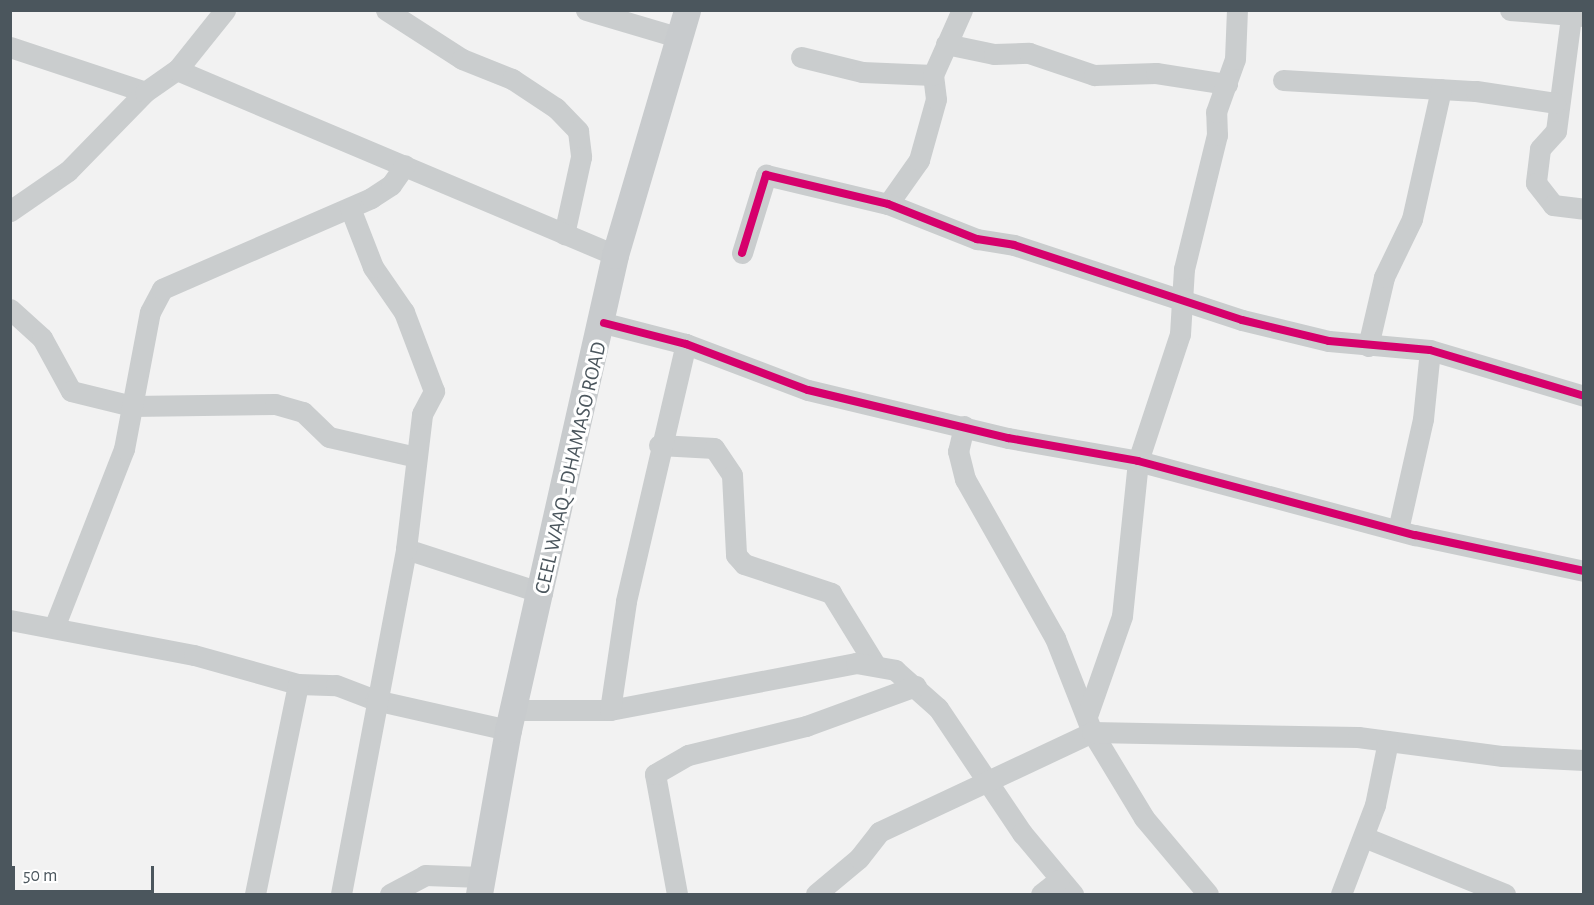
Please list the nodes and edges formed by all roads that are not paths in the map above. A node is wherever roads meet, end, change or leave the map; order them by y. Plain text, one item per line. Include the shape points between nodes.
1 (225, 10) edge
2 (386, 10) edge
3 (585, 10) edge
4 (687, 10) edge
5 (962, 10) edge
6 (1237, 10) edge
7 (1510, 10) edge
8 (1577, 17) edge
9 (677, 37) junction
10 (946, 44) junction
11 (10, 48) edge
12 (801, 57) dead end
13 (177, 70) junction
14 (933, 75) junction
15 (1283, 80) dead end
16 (1227, 84) junction
17 (1441, 89) junction
18 (145, 92) junction
19 (1556, 103) junction
20 (405, 165) junction
21 (888, 204) junction
22 (350, 208) junction
23 (1584, 209) edge
24 (10, 211) edge
25 (564, 234) junction
26 (742, 253) dead end
27 (615, 255) junction
28 (1185, 303) junction
29 (10, 309) edge
30 (604, 323) junction
31 (687, 344) junction
32 (1368, 346) junction
33 (1430, 350) junction
34 (1584, 396) edge
35 (132, 406) junction
36 (964, 426) junction
37 (660, 445) junction
38 (416, 457) junction
39 (1138, 461) junction
40 (1398, 530) junction
41 (406, 549) junction
42 (1584, 571) edge
43 (542, 593) junction
44 (10, 620) edge
45 (55, 624) junction
46 (874, 663) junction
47 (298, 684) junction
48 (916, 686) junction
49 (375, 700) junction
50 (610, 710) junction
51 (511, 720) junction
52 (1089, 724) junction
53 (1388, 741) junction
54 (1584, 760) edge
55 (989, 782) junction
56 (1364, 837) junction
57 (480, 886) edge
58 (1066, 887) edge
59 (255, 894) edge
60 (341, 894) edge
61 (390, 894) edge
62 (677, 894) edge
63 (816, 894) edge
64 (1041, 894) edge
65 (1208, 894) edge
66 (1341, 894) edge
67 (1505, 894) edge

1 - 13 street
2 - 25 street via 462,59 512,79 556,108 578,131 581,157
3 - 9 street
4 - 9 main road, CEEL WAAQ - DHAMASO ROAD
5 - 10 street
6 - 16 street
7 - 8 street
8 - 19 street
9 - 27 main road, CEEL WAAQ - DHAMASO ROAD
10 - 14 street
10 - 16 street via 994,54 1029,53 1094,75 1156,74
11 - 18 street
12 - 14 street via 862,72
13 - 18 street
13 - 20 street
14 - 21 street via 936,99 919,160
15 - 17 street
16 - 28 street via 1216,112 1217,135 1184,269
17 - 19 street
17 - 32 street via 1412,219 1384,278
18 - 24 street via 68,171
19 - 23 street via 1556,131 1540,149 1536,183 1553,205
20 - 22 street via 391,185
20 - 25 street
21 - 26 street via 766,175
21 - 28 street via 930,223 1014,245
22 - 35 street via 162,289 150,312
22 - 38 street via 374,267 404,312 435,391 422,414
25 - 27 street
27 - 30 main road, CEEL WAAQ - DHAMASO ROAD
28 - 32 street
28 - 39 street via 1173,362
29 - 35 street via 42,338 71,391
30 - 31 street
30 - 43 main road, CEEL WAAQ - DHAMASO ROAD
31 - 36 street via 808,390
31 - 37 street
32 - 33 street
33 - 34 street
33 - 40 street via 1423,418
35 - 38 street via 275,404 303,412 329,437
35 - 45 street via 124,449
36 - 39 street
36 - 52 street via 958,451 965,479 1055,638
37 - 46 street via 714,448 724,459 734,494 730,508 736,555 744,564 831,593
37 - 50 street via 652,507 626,601
38 - 41 street
39 - 40 street
39 - 52 street via 1122,616
40 - 42 street
41 - 43 street
41 - 49 street
43 - 51 main road, CEEL WAAQ - DHAMASO ROAD
44 - 45 street
45 - 47 street
46 - 48 street
46 - 50 street via 837,665
47 - 49 street via 336,686
47 - 59 street
48 - 55 street via 960,736
48 - 62 street via 806,726 688,755 655,774
49 - 51 street
49 - 60 street
50 - 51 street
51 - 57 main road, CEEL WAAQ - DHAMASO ROAD
52 - 53 street
52 - 55 street
52 - 65 street via 1144,818
53 - 54 street
53 - 56 street
55 - 58 street
55 - 63 street via 879,832 859,858
56 - 66 street
56 - 67 street
57 - 61 street via 425,875
58 - 64 street

